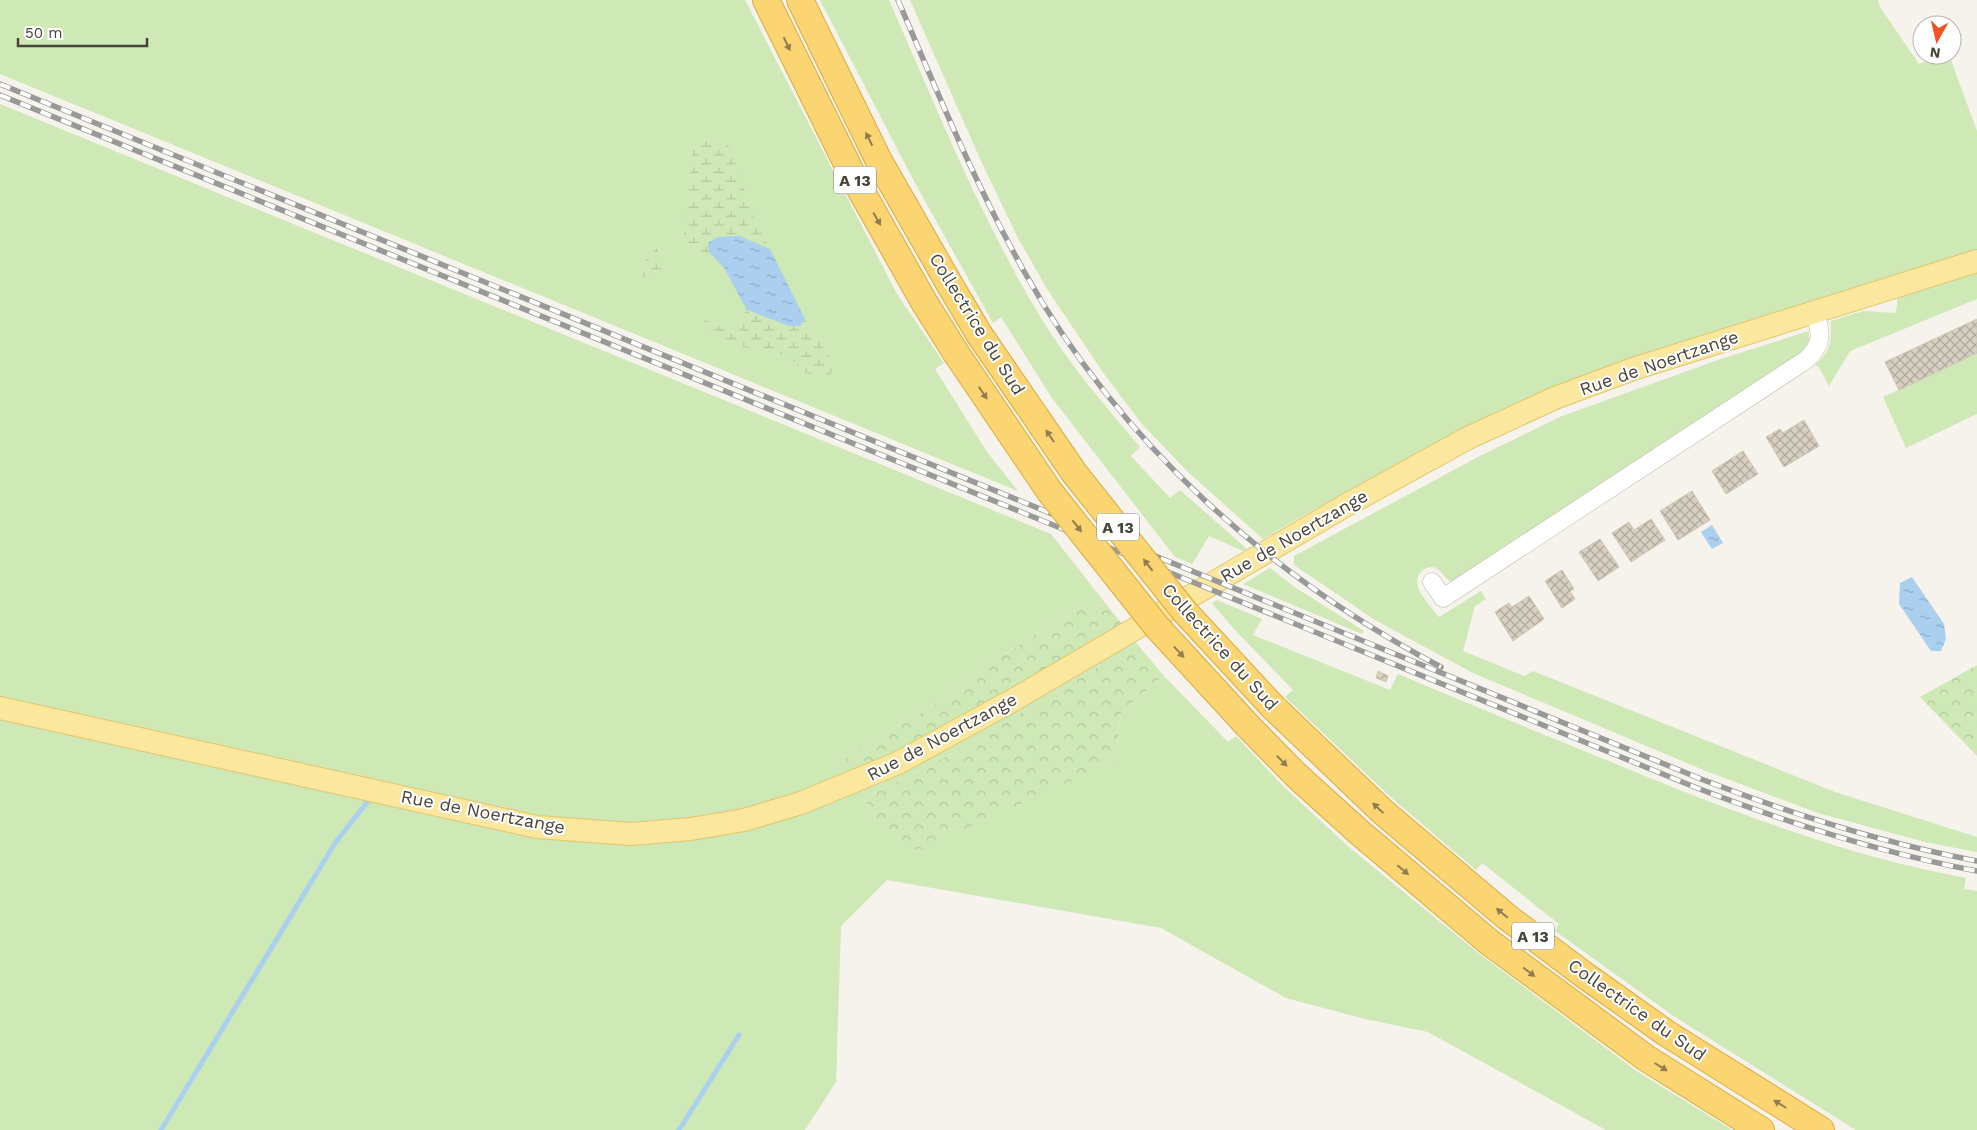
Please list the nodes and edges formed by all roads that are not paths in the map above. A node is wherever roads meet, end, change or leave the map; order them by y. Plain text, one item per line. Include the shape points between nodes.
1 (766, 0) edge
2 (800, 0) edge
3 (1977, 261) edge
4 (1815, 312) junction
5 (1432, 582) dead end
6 (0, 708) edge
7 (1761, 1130) edge
8 (1821, 1130) edge

1 -> 7 highway, Collectrice du Sud / A 13, bridge via 855,180 924,302 1050,492 1156,627 1296,776 1489,942 1646,1058
8 -> 2 highway, Collectrice du Sud / A 13, bridge via 1666,1032 1507,917 1383,812 1273,707 1185,612 1075,474 980,334 879,161
3 - 4 main road, Rue de Noertzange
4 - 5 street via 1821,336 1817,350 1806,360 1443,598
4 - 6 main road, Rue de Noertzange via 1633,369 1555,398 1468,438 898,763 801,803 744,820 631,834 537,827

